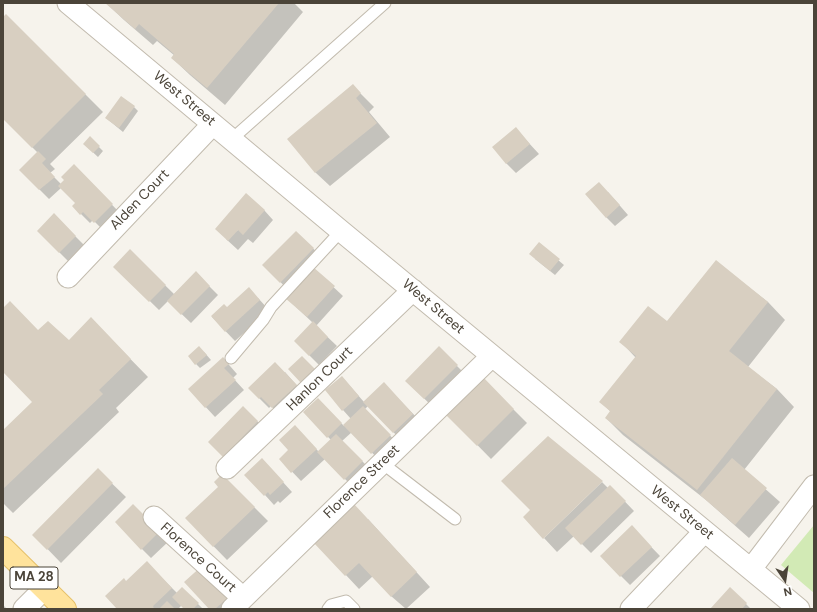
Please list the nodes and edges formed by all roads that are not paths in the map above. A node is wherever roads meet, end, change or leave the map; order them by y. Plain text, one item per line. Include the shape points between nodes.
1 (68, 3) edge
2 (385, 3) edge
3 (374, 7) edge
4 (213, 124) junction
5 (232, 139) junction
6 (341, 231) junction
7 (68, 277) dead end
8 (413, 290) junction
9 (492, 356) junction
10 (231, 358) dead end
11 (382, 463) junction
12 (227, 468) dead end
13 (814, 486) edge
14 (154, 517) dead end
15 (455, 520) dead end
16 (704, 532) junction
17 (3, 548) edge
18 (751, 569) junction
19 (44, 589) junction
20 (238, 604) edge
21 (24, 609) edge
22 (64, 609) edge
23 (328, 609) edge
24 (354, 609) edge
25 (631, 609) edge
26 (799, 609) edge

1 - 4 street, West Street
2 - 3 lane
3 - 5 lane
4 - 5 street, West Street
4 - 7 street, Alden Court
5 - 6 street, West Street
6 - 8 street, West Street
6 - 10 lane via 271,307
8 - 9 street, West Street
8 - 12 street, Hanlon Court
9 - 11 street, Florence Street
9 - 16 street, West Street
11 - 15 lane
11 - 20 street, Florence Street
13 - 18 street
14 - 20 street, Florence Court
16 - 18 street, West Street
16 - 25 street
17 - 19 main road, MA 28
18 - 26 street, West Street
19 - 21 street
19 - 22 main road, MA 28
23 - 24 lane via 346,601

